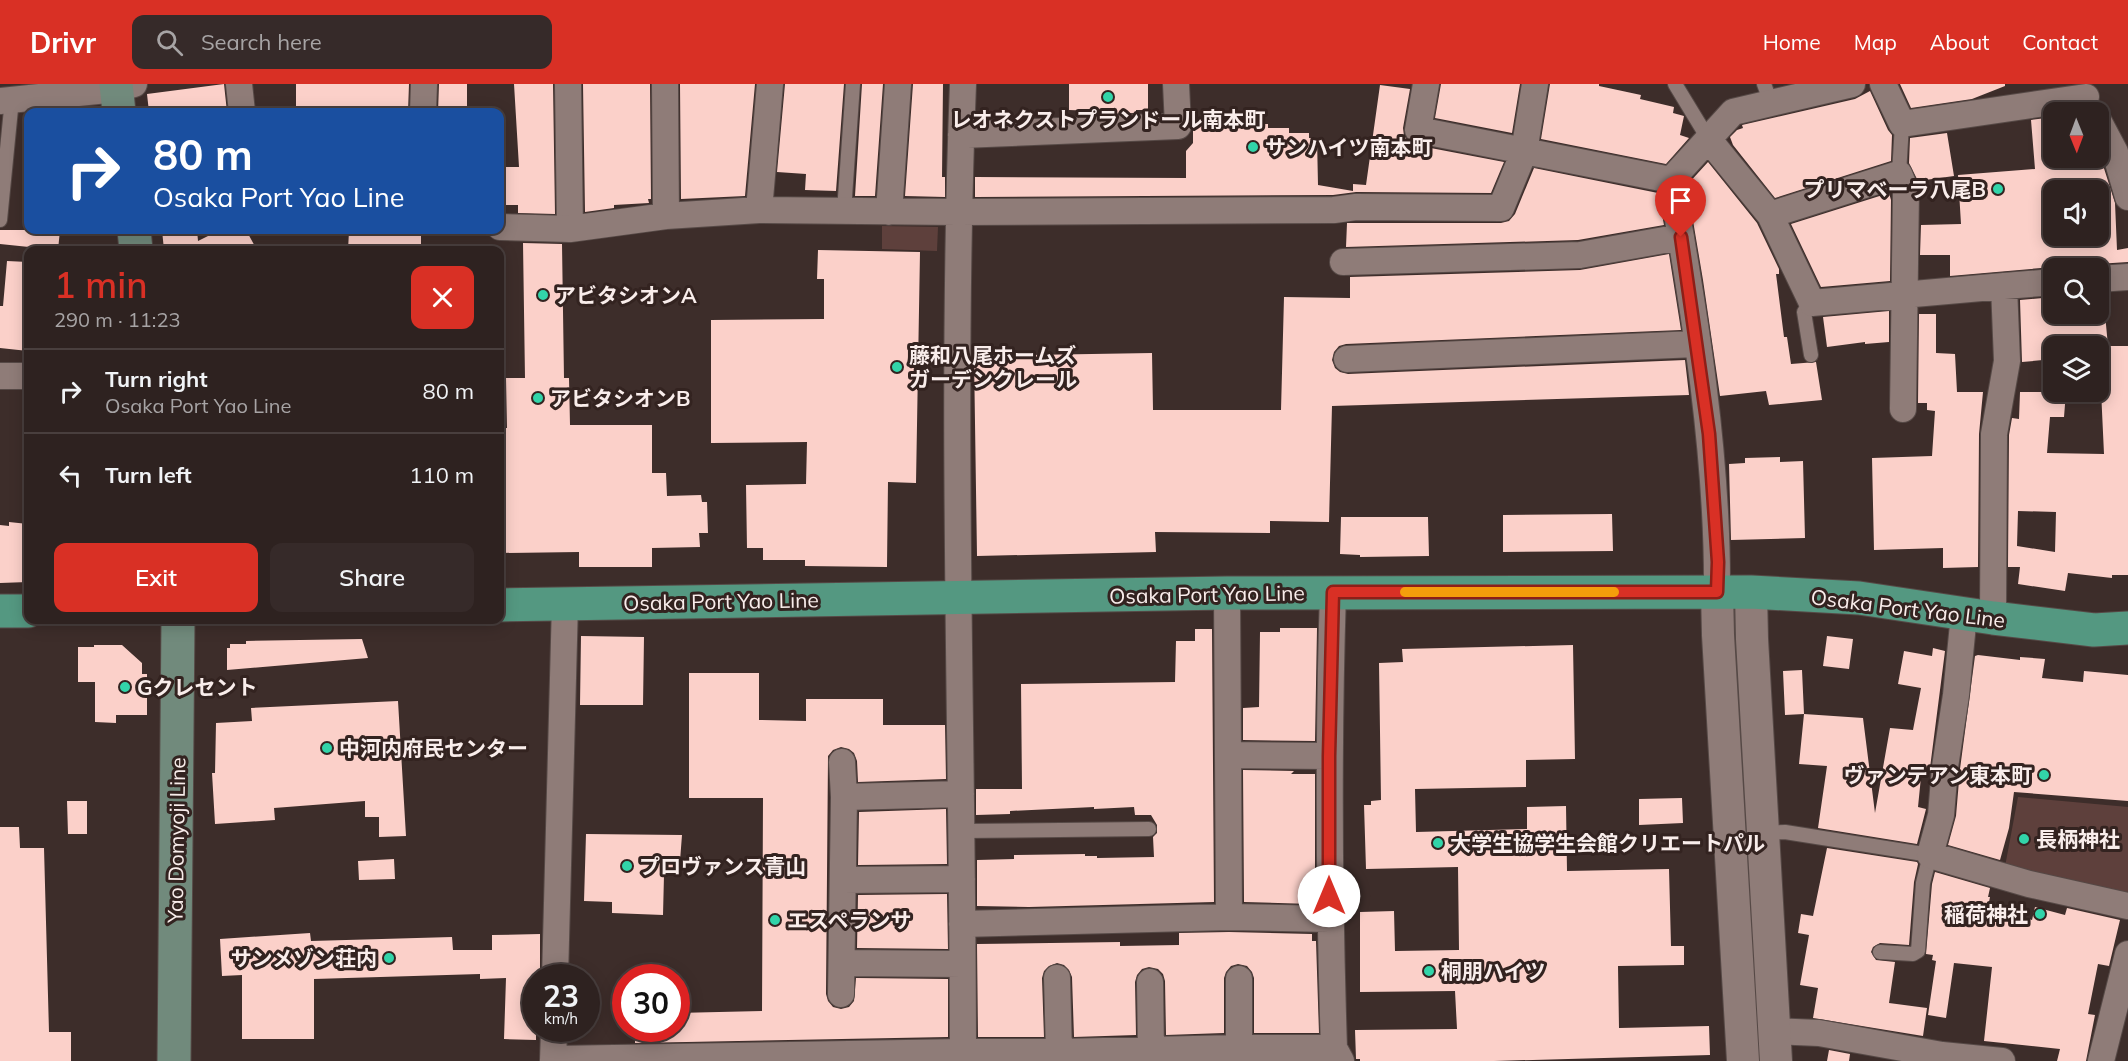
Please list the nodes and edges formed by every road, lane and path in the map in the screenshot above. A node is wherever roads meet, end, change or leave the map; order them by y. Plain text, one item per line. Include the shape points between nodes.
1 (239, 84) edge
2 (424, 84) edge
3 (568, 84) edge
4 (665, 84) edge
5 (770, 84) edge
6 (853, 84) edge
7 (898, 84) edge
8 (963, 84) edge
9 (1176, 84) edge
10 (1426, 84) edge
11 (1535, 84) edge
12 (1674, 84) edge
13 (1852, 84) edge
14 (1883, 84) edge
15 (122, 92) edge
16 (1767, 94) edge
17 (2087, 98) edge
18 (6, 100) edge
19 (242, 108) edge
20 (423, 108) edge
21 (1902, 124) junction
22 (2111, 129) edge
23 (961, 135) junction
24 (1709, 140) junction
25 (1524, 152) junction
26 (1899, 174) junction
27 (1671, 180) junction
28 (2128, 197) edge
29 (759, 210) junction
30 (844, 211) junction
31 (890, 212) junction
32 (957, 212) junction
33 (1770, 215) junction
34 (666, 216) junction
35 (0, 220) edge
36 (504, 227) edge
37 (570, 229) junction
38 (1681, 237) junction
39 (1343, 262) dead end
40 (2128, 277) edge
41 (2109, 278) edge
42 (2043, 283) edge
43 (2004, 286) junction
44 (1906, 294) junction
45 (1812, 303) junction
46 (1696, 344) junction
47 (1811, 355) dead end
48 (1347, 359) dead end
49 (24, 376) edge
50 (0, 377) edge
51 (1903, 409) dead end
52 (1333, 592) junction
53 (1717, 592) junction
54 (1751, 592) junction
55 (1227, 593) junction
56 (958, 598) junction
57 (565, 603) junction
58 (504, 604) edge
59 (0, 611) edge
60 (24, 611) edge
61 (1978, 616) junction
62 (178, 624) edge
63 (2128, 628) edge
64 (1228, 755) junction
65 (1329, 756) junction
66 (842, 762) dead end
67 (961, 794) junction
68 (844, 797) junction
69 (1149, 829) dead end
70 (961, 831) junction
71 (1763, 833) junction
72 (1930, 855) junction
73 (962, 879) junction
74 (843, 880) junction
75 (2128, 906) edge
76 (1229, 917) junction
77 (1329, 919) junction
78 (962, 924) junction
79 (1880, 952) dead end
80 (2128, 954) edge
81 (842, 963) junction
82 (555, 964) edge
83 (962, 964) junction
84 (1057, 978) dead end
85 (1239, 979) dead end
86 (1150, 982) dead end
87 (841, 994) dead end
88 (2120, 1017) edge
89 (554, 1042) edge
90 (1775, 1046) edge
91 (1239, 1048) junction
92 (1151, 1051) junction
93 (1059, 1052) junction
94 (1337, 1055) edge
95 (963, 1056) edge
96 (1178, 1056) edge
97 (1942, 1058) edge
98 (553, 1060) edge
99 (174, 1061) edge
100 (1743, 1061) edge
101 (2002, 1061) edge
102 (2101, 1061) edge

1 - 19 street
2 - 20 street
3 - 37 street
4 - 34 street
5 - 29 street
6 - 30 lane
7 - 31 street
8 - 23 street
9 - 23 street via 1178,126
10 - 25 street via 1418,130
11 - 25 street
12 - 24 lane
13 - 16 street
14 - 21 street
15 - 18 street
16 - 24 street via 1733,112
17 - 21 street
18 - 35 lane
21 - 26 lane
22 - 28 street
23 - 32 street
24 - 27 street
24 - 33 street
25 - 27 street
25 - 32 street via 1501,208
26 - 33 street
26 - 44 street via 1906,191
27 - 38 street
29 - 30 street
29 - 34 street
30 - 31 street
31 - 32 street
32 - 56 street
33 - 45 street
34 - 37 street
36 - 37 street
38 - 39 street via 1580,255
38 - 46 street
40 - 41 street
42 - 43 street
43 - 44 street
43 - 61 street via 2007,361 1994,434
44 - 45 street
44 - 51 street
45 - 47 lane via 1804,312
46 - 48 street
46 - 53 street via 1709,434
49 - 50 street
52 - 53 main road, Osaka Port Yao Line
52 - 55 main road, Osaka Port Yao Line
52 - 65 street
53 - 54 main road, Osaka Port Yao Line
53 - 100 street
54 - 61 main road, Osaka Port Yao Line via 1859,598
54 - 71 street
55 - 56 main road, Osaka Port Yao Line
55 - 64 street
56 - 57 main road, Osaka Port Yao Line
56 - 67 street
57 - 58 main road, Osaka Port Yao Line
57 - 82 street
59 - 60 main road
61 - 63 main road, Osaka Port Yao Line via 2094,630
61 - 72 street via 1956,695 1941,815
62 - 99 main road, Yao Domyoji Line
64 - 65 street
64 - 76 street
65 - 77 street
66 - 68 street
67 - 68 street
67 - 70 street
68 - 74 street
69 - 70 lane
70 - 73 street
71 - 72 lane via 1785,832
71 - 90 street
72 - 75 street via 2029,884
72 - 79 lane via 1923,883 1918,951
73 - 74 street
73 - 78 street
74 - 81 street
76 - 77 street
76 - 78 street
77 - 94 street
78 - 83 street
80 - 88 street
81 - 83 street
81 - 87 street
83 - 95 street
84 - 93 street
85 - 91 street
86 - 92 street
88 - 102 street
89 - 98 street
90 - 97 street via 1819,1033
91 - 94 street
91 - 96 street
92 - 93 street
92 - 96 street
93 - 95 street
95 - 98 street
97 - 101 street

